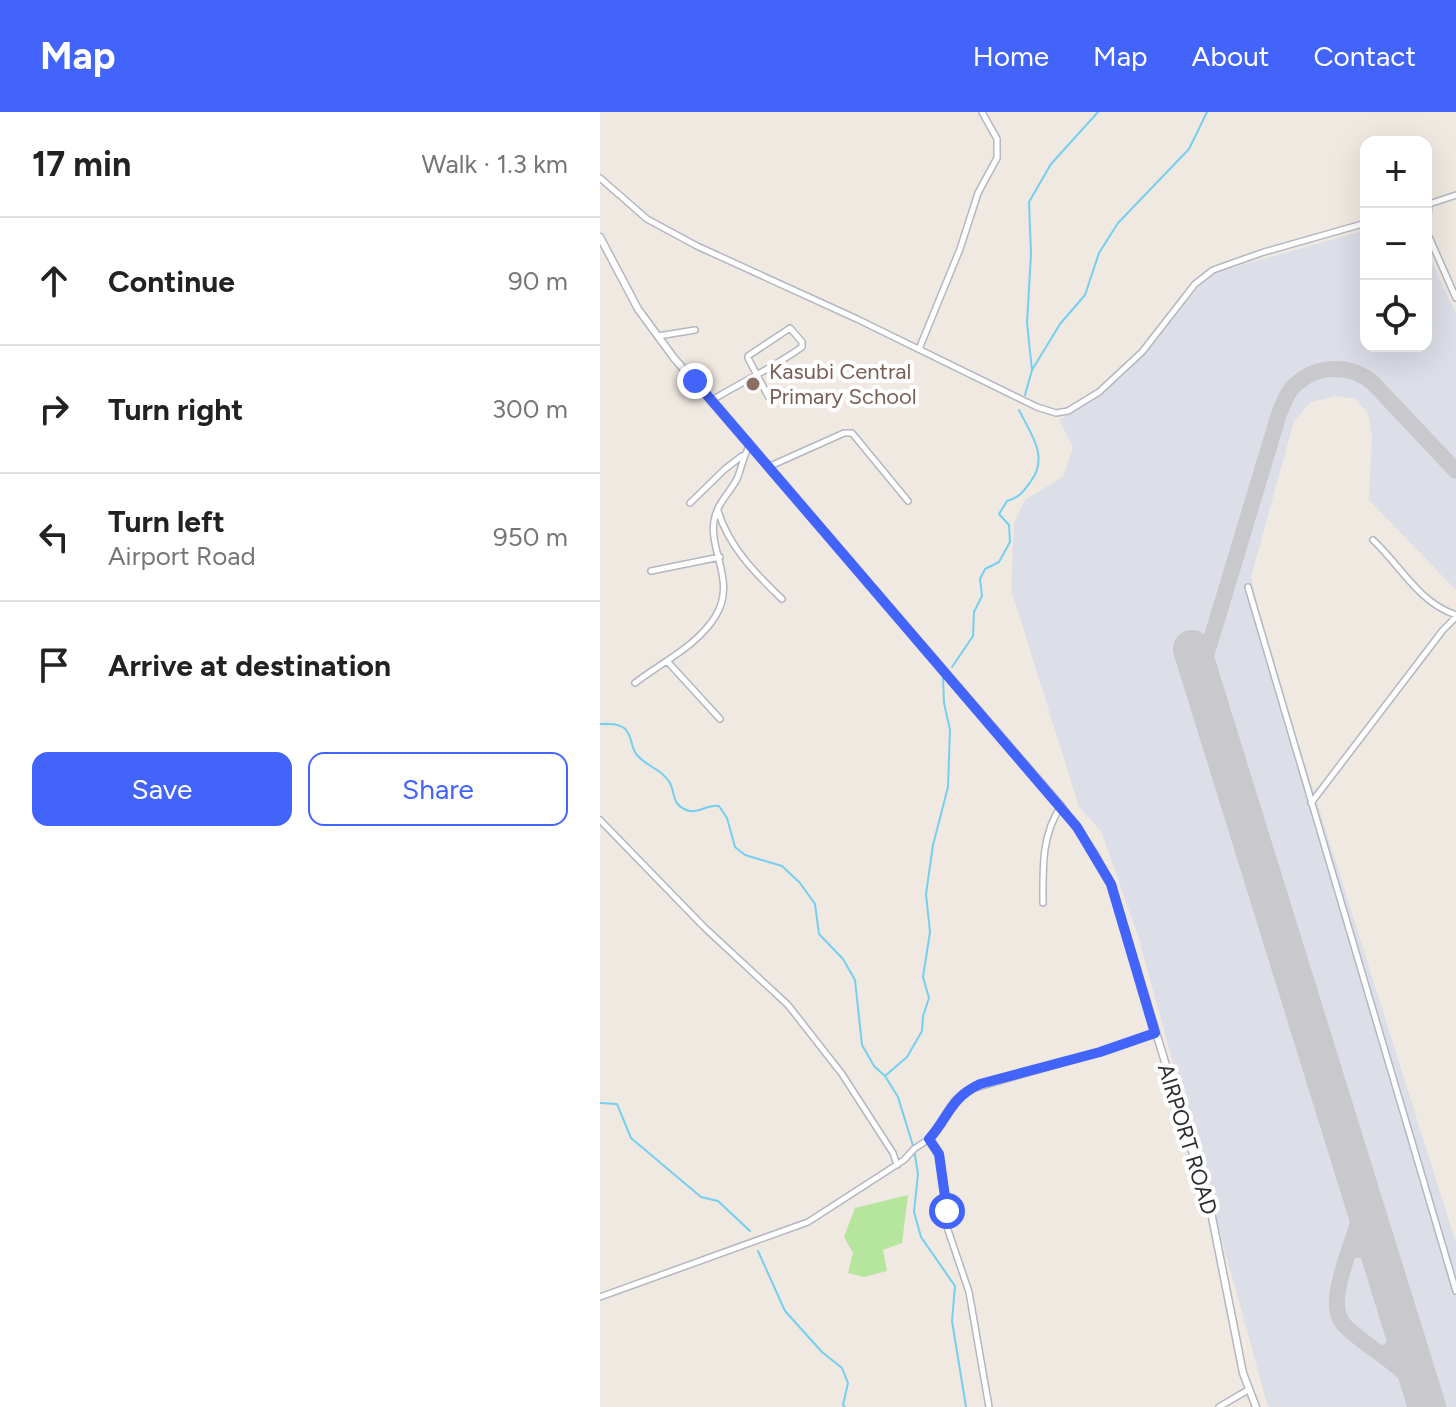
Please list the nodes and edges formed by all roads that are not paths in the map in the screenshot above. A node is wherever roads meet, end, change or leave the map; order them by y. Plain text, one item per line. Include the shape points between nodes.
1 (982, 112) edge
2 (600, 178) edge
3 (1456, 195) edge
4 (1432, 204) edge
5 (1360, 225) edge
6 (600, 237) edge
7 (1432, 244) edge
8 (1456, 298) edge
9 (695, 330) dead end
10 (658, 336) junction
11 (919, 349) junction
12 (757, 374) junction
13 (768, 396) dead end
14 (712, 400) junction
15 (750, 445) junction
16 (743, 455) junction
17 (768, 467) junction
18 (908, 501) dead end
19 (690, 503) dead end
20 (718, 510) junction
21 (1373, 540) dead end
22 (720, 557) junction
23 (651, 571) dead end
24 (1248, 587) dead end
25 (782, 599) dead end
26 (1456, 616) edge
27 (667, 661) junction
28 (635, 683) dead end
29 (720, 719) dead end
30 (1311, 803) junction
31 (1061, 806) junction
32 (600, 820) edge
33 (1043, 903) dead end
34 (1155, 1033) junction
35 (929, 1139) junction
36 (897, 1165) junction
37 (1456, 1291) edge
38 (600, 1297) edge
39 (1248, 1390) junction
40 (989, 1407) edge
41 (1219, 1407) edge
42 (1256, 1407) edge

1 - 11 street via 997,139 997,158 978,193
2 - 11 street via 647,219 697,246
3 - 4 street
5 - 11 street via 1205,275 1130,365 1068,411 1037,407
6 - 10 street, AIRPORT ROAD
7 - 8 street
9 - 10 street
10 - 14 street, AIRPORT ROAD
12 - 12 street via 748,356 790,328 802,347
12 - 13 street
12 - 14 street
14 - 15 street, AIRPORT ROAD
15 - 16 street
15 - 17 street, AIRPORT ROAD
16 - 19 street
16 - 20 street via 738,476
17 - 18 street via 852,433
17 - 31 street, AIRPORT ROAD
20 - 22 street via 714,526
20 - 25 street via 737,551
21 - 26 street via 1415,588
22 - 23 street
22 - 27 street via 723,589 717,613 699,636
24 - 30 street
26 - 30 street
27 - 28 street
27 - 29 street
30 - 37 street
31 - 33 street via 1046,839
31 - 34 street, AIRPORT ROAD via 1111,884
32 - 36 street via 798,1015 842,1074
34 - 35 street via 968,1090 952,1103
34 - 39 street, AIRPORT ROAD via 1212,1217
35 - 36 street
35 - 40 street via 939,1154 947,1227 969,1292
36 - 38 street via 808,1222
39 - 41 street
39 - 42 street, AIRPORT ROAD

